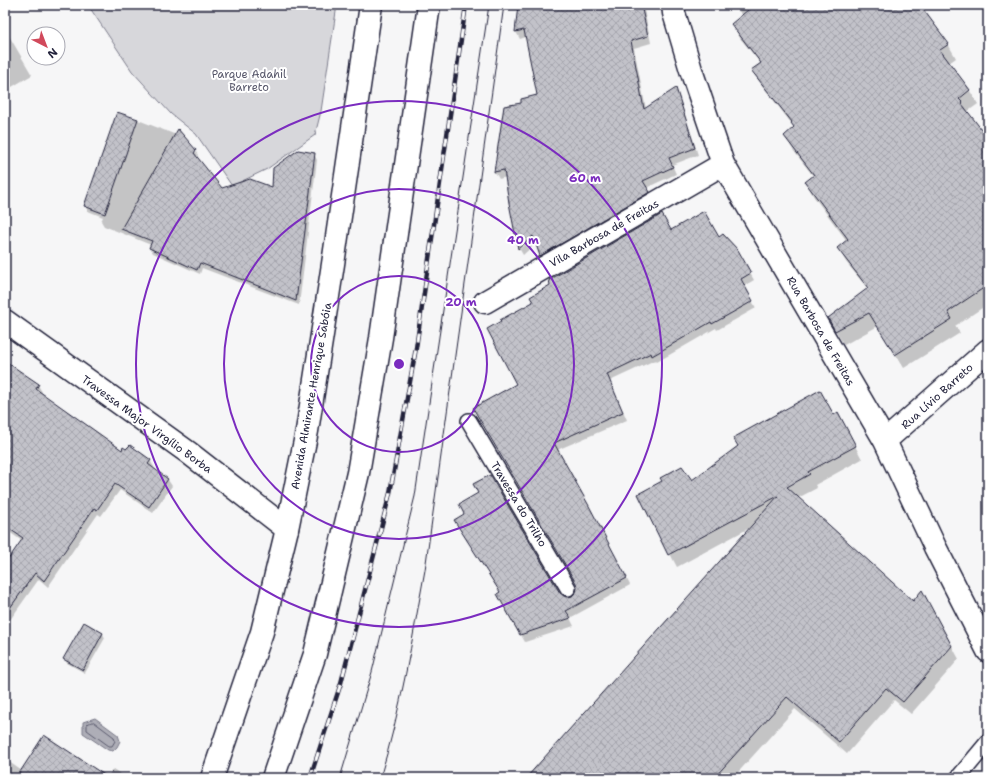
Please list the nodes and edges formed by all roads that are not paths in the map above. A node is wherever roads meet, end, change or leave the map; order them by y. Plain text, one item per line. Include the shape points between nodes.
1 (371, 5) edge
2 (430, 5) edge
3 (673, 5) edge
4 (723, 164) junction
5 (485, 302) dead end
6 (5, 320) edge
7 (988, 350) edge
8 (470, 421) dead end
9 (885, 441) junction
10 (288, 529) junction
11 (568, 588) dead end
12 (988, 651) edge
13 (988, 742) edge
14 (212, 778) edge
15 (273, 778) edge
16 (958, 778) edge

1 - 10 main road, Avenida Almirante Henrique Sabóia via 308,423
2 - 15 main road via 381,338 358,473 315,654
3 - 4 main road, Rua Barbosa de Freitas via 691,70
4 - 5 main road, Vila Barbosa de Freitas
4 - 9 main road, Rua Barbosa de Freitas
6 - 10 main road, Travessa Major Virgílio Borba via 189,453
7 - 9 main road, Rua Lívio Barreto
8 - 11 lane, Travessa do Trilho
9 - 12 main road, Rua Barbosa de Freitas
10 - 14 main road, Avenida Almirante Henrique Sabóia via 262,632
13 - 16 lane

